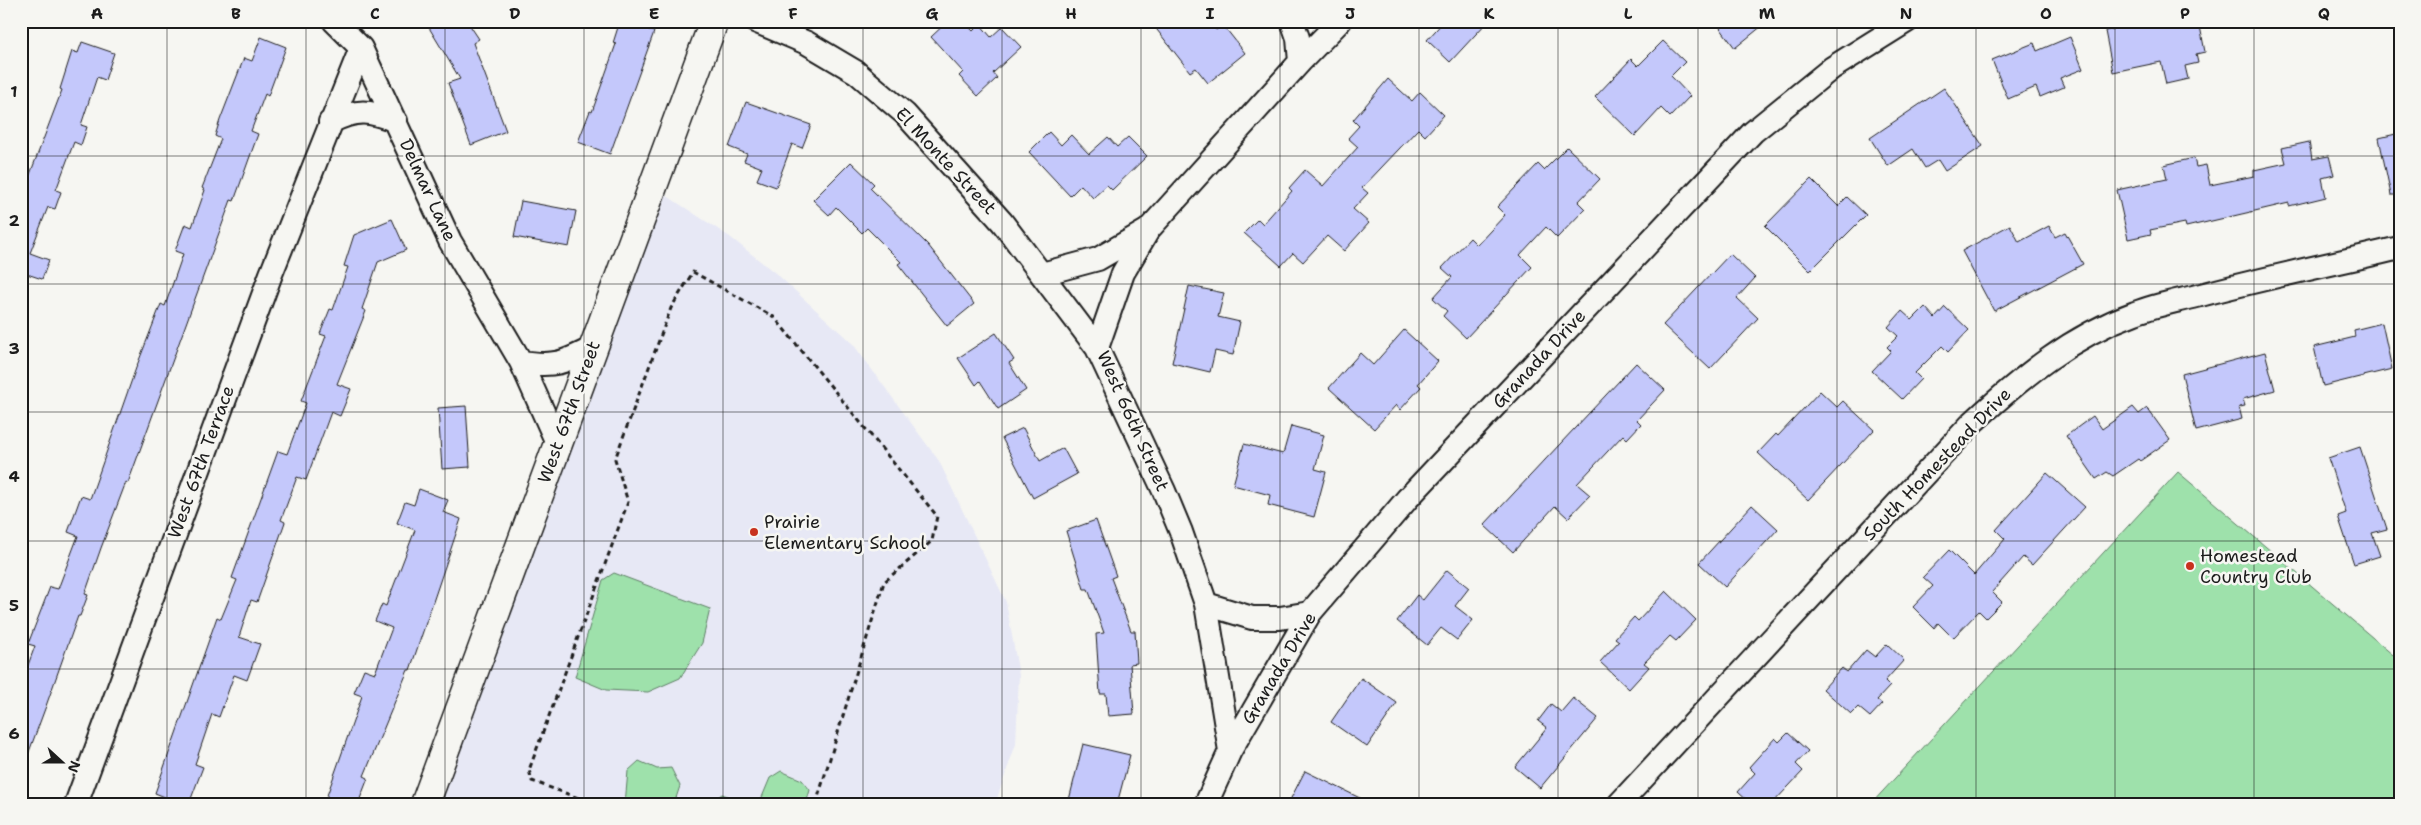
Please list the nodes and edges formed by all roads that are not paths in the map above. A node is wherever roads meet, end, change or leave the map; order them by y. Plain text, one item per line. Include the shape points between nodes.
1 (334, 21) edge
2 (714, 21) edge
3 (755, 21) edge
4 (1292, 21) edge
5 (1340, 21) edge
6 (1906, 21) edge
7 (361, 48) junction
8 (1300, 62) junction
9 (330, 122) junction
10 (396, 122) junction
11 (1149, 229) junction
12 (2400, 248) edge
13 (1042, 274) junction
14 (593, 348) junction
15 (1097, 348) junction
16 (520, 362) junction
17 (558, 445) junction
18 (1206, 604) junction
19 (1310, 613) junction
20 (1230, 751) junction
21 (76, 804) edge
22 (425, 804) edge
23 (1206, 804) edge
24 (1619, 804) edge

1 - 7 street, Delmar Lane
2 - 14 street, West 67th Street
3 - 13 street, El Monte Street via 807,43 856,72 905,114 1002,222
4 - 8 street via 1298,38
5 - 8 street, West 66th Street
6 - 19 street, Granada Drive via 1832,68 1753,132 1408,498
7 - 9 street, West 67th Terrace
7 - 10 street, Delmar Lane
8 - 11 street, West 66th Street
9 - 10 street via 350,112 377,114
9 - 21 street, West 67th Terrace
10 - 16 street, Delmar Lane via 450,241
11 - 13 street via 1098,259
11 - 15 street, West 66th Street via 1123,273
12 - 24 street, South Homestead Drive via 2135,312 2049,358 1973,422
13 - 15 street, El Monte Street
14 - 16 street via 563,363
14 - 17 street, West 67th Street
15 - 18 street, West 66th Street via 1164,491
16 - 17 street, Delmar Lane
17 - 22 street, West 67th Street
18 - 19 street via 1252,618
18 - 20 street, West 66th Street
19 - 20 street, Granada Drive
20 - 23 street

